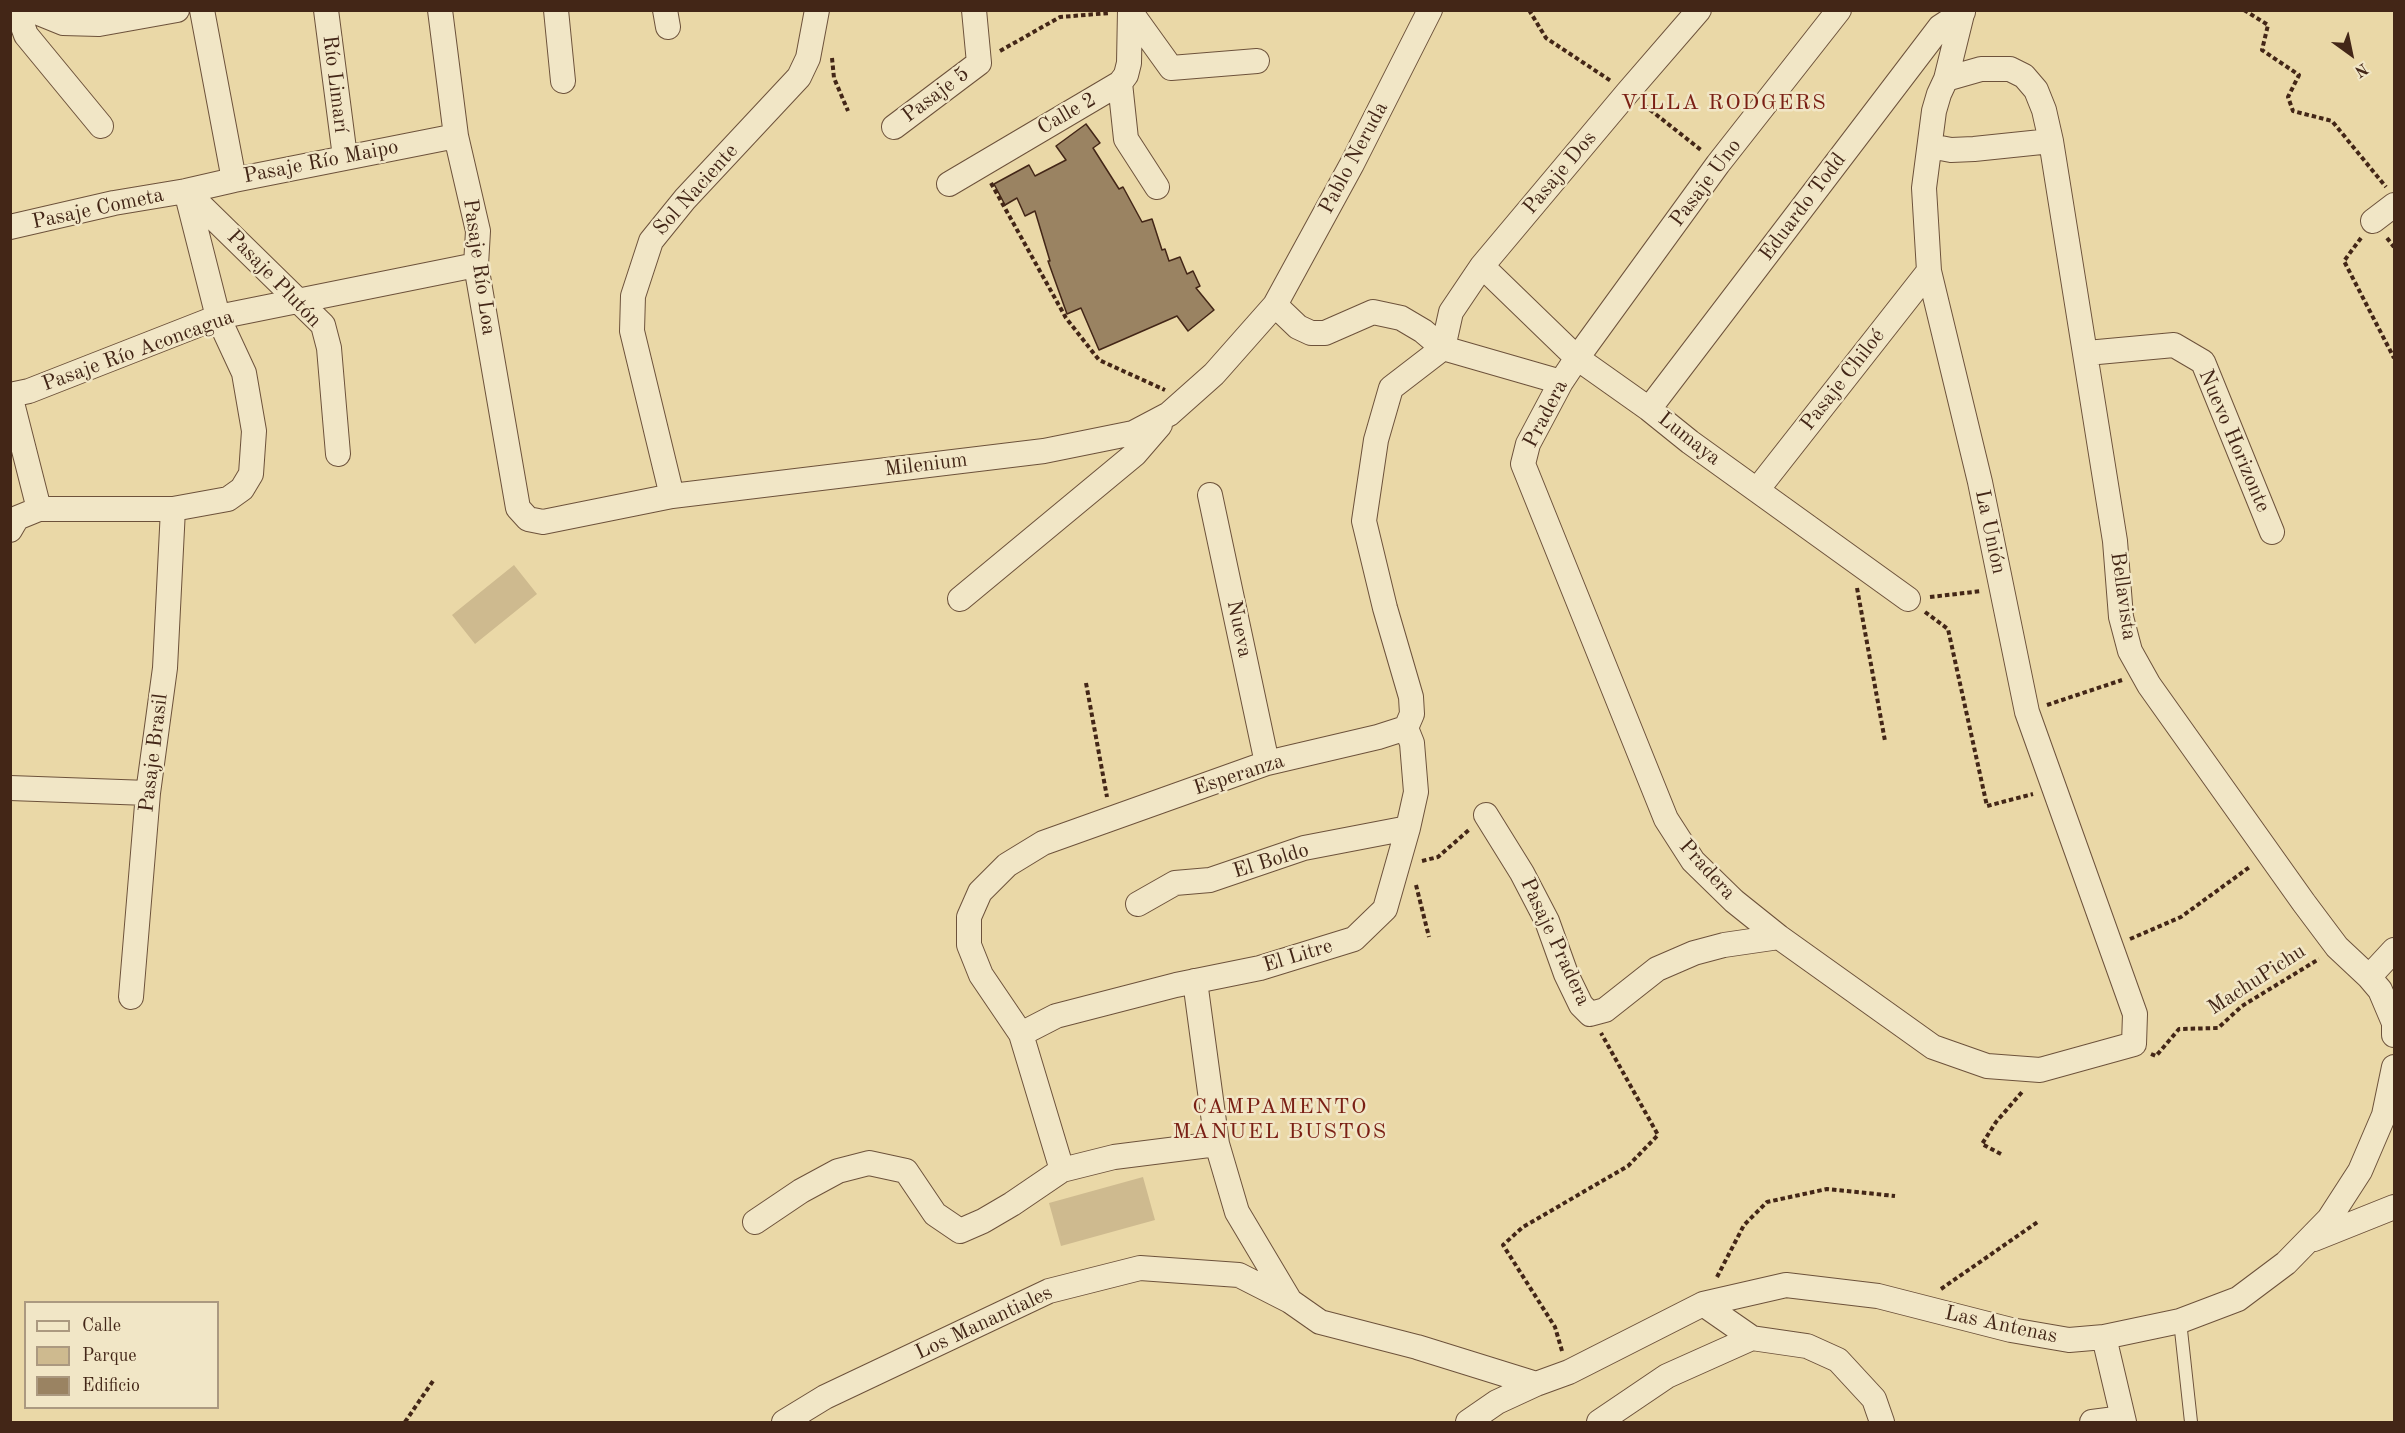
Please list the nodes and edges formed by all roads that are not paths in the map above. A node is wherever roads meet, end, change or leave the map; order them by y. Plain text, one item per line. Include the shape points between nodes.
1 (17, 10) edge
2 (31, 10) edge
3 (177, 10) edge
4 (202, 10) edge
5 (326, 10) edge
6 (440, 10) edge
7 (555, 10) edge
8 (817, 10) edge
9 (974, 10) edge
10 (1430, 10) edge
11 (1699, 10) edge
12 (1839, 10) edge
13 (1130, 11) edge
14 (1963, 11) edge
15 (1257, 61) dead end
16 (1946, 79) junction
17 (563, 81) dead end
18 (1120, 83) junction
19 (101, 126) dead end
20 (894, 127) dead end
21 (456, 136) junction
22 (2051, 141) junction
23 (1930, 146) junction
24 (345, 157) junction
25 (234, 180) junction
26 (949, 184) dead end
27 (1157, 187) dead end
28 (186, 191) junction
29 (2391, 197) edge
30 (2373, 221) road end
31 (10, 227) edge
32 (476, 266) junction
33 (1482, 266) junction
34 (1929, 271) junction
35 (301, 302) junction
36 (1275, 305) junction
37 (218, 317) junction
38 (1443, 348) junction
39 (2086, 353) junction
40 (1577, 358) junction
41 (1561, 382) junction
42 (10, 395) edge
43 (1177, 406) junction
44 (1649, 409) junction
45 (338, 454) dead end
46 (1757, 490) junction
47 (1210, 495) dead end
48 (672, 496) junction
49 (39, 509) junction
50 (173, 509) junction
51 (528, 519) joint
52 (10, 530) edge
53 (2272, 532) dead end
54 (960, 599) dead end
55 (1908, 599) road end
56 (1406, 728) junction
57 (1267, 763) junction
58 (10, 788) edge
59 (148, 793) junction
60 (1486, 815) road end
61 (1408, 828) junction
62 (1138, 903) dead end
63 (1779, 937) junction
64 (2394, 950) edge
65 (2369, 977) junction
66 (1195, 981) junction
67 (131, 997) dead end
68 (1021, 1034) junction
69 (2394, 1035) edge
70 (2134, 1044) joint
71 (2394, 1067) edge
72 (1217, 1144) junction
73 (1062, 1170) junction
74 (2394, 1207) edge
75 (756, 1222) dead end
76 (2307, 1242) junction
77 (1290, 1301) junction
78 (1703, 1304) junction
79 (2180, 1321) junction
80 (2104, 1337) junction
81 (1752, 1338) junction
82 (1536, 1384) junction
83 (1497, 1402) junction
84 (2123, 1420) edge
85 (784, 1422) edge
86 (1457, 1422) edge
87 (1468, 1422) edge
88 (1599, 1422) edge
89 (1882, 1422) edge
90 (2092, 1422) edge
91 (2191, 1422) edge

1 - 19 street via 26,35
2 - 3 street via 63,23 99,24
4 - 25 street
5 - 24 street, Río Limarí
6 - 21 street, Pasaje Río Loa
7 - 17 street
8 - 48 street, Sol Naciente via 808,58 799,77 651,241 633,296 632,332
9 - 20 street, Pasaje 5 via 979,63
10 - 36 street, Pablo Neruda
11 - 33 street, Pasaje Dos
12 - 40 street, Pasaje Uno via 1718,164
13 - 15 street via 1171,68
13 - 18 street, Calle 2 via 1129,63
14 - 16 street, La Unión
14 - 44 street, Eduardo Todd via 1940,27
16 - 22 street, Bellavista via 1981,69 2010,69 2024,76 2036,90
16 - 23 street, La Unión via 1938,94
18 - 26 street, Calle 2
18 - 27 street via 1126,139
21 - 24 street, Pasaje Río Maipo
21 - 32 street, Pasaje Río Loa via 478,231
22 - 23 street via 1951,150
22 - 39 street, Bellavista
23 - 34 street, La Unión via 1924,188
24 - 25 street, Pasaje Río Maipo
25 - 28 street, Pasaje Río Maipo
28 - 31 street, Pasaje Cometa
28 - 35 street, Pasaje Plutón
28 - 37 street
29 - 30 street
32 - 35 street, Pasaje Río Aconcagua
32 - 51 street, Pasaje Río Loa via 518,508
33 - 38 street, Pasaje Dos via 1452,312
33 - 40 street, Lumaya
34 - 46 street, Pasaje Chiloé
34 - 70 street, La Unión via 1980,482 2027,712 2135,1014
35 - 37 street, Pasaje Río Aconcagua
35 - 45 street, Pasaje Plutón via 323,325 330,348
36 - 38 street via 1298,327 1311,333 1325,333 1373,312 1401,318
36 - 43 street, Milenium via 1214,374
37 - 42 street, Pasaje Río Aconcagua
37 - 50 street via 244,373 254,431 251,474 242,489 228,499
38 - 41 street
38 - 56 street via 1391,388 1376,440 1364,521 1411,697 1412,714
39 - 53 street, Nuevo Horizonte via 2174,345 2203,362
39 - 65 street, Bellavista via 2115,541 2121,617 2130,651 2337,947
40 - 41 street, Pradera
40 - 44 street, Lumaya
41 - 63 street, Pradera via 1528,444 1523,464 1534,497 1666,819 1693,861
42 - 49 street
43 - 48 street, Milenium via 1133,433 1044,451
43 - 54 street via 1135,454
44 - 46 street, Lumaya
46 - 55 street, Lumaya
47 - 57 street, Nueva
48 - 51 street, Milenium via 543,522
49 - 50 street
49 - 52 street via 17,518
50 - 59 street, Pasaje Brasil via 165,668
56 - 57 street, Esperanza
56 - 61 street, El Litre via 1412,743 1416,792
57 - 68 street, Esperanza via 1043,843 1007,865 980,892 969,917 969,945 981,975
58 - 59 street
59 - 67 street, Pasaje Brasil
60 - 63 street, Pasaje Pradera via 1522,873 1566,974 1581,1005 1590,1014 1605,1010 1657,969 1694,953
61 - 62 street, El Boldo via 1304,849 1210,880 1175,883
61 - 66 street, El Litre via 1385,909 1354,939 1260,968
63 - 70 street, Pradera via 1933,1047 1987,1066 2040,1070
64 - 65 street
65 - 69 street via 2380,990 2394,1023
66 - 68 street, El Litre via 1056,1016
66 - 72 street
68 - 73 street, Esperanza
71 - 76 street, Las Antenas via 2384,1115 2361,1171 2329,1219
72 - 73 street via 1114,1157
72 - 77 street via 1237,1212
73 - 75 street via 1012,1204 960,1231 935,1214 906,1171 869,1163 838,1171
74 - 76 street
76 - 79 street, Las Antenas via 2238,1299
77 - 82 street, Los Manantiales via 1320,1322
77 - 85 street, Los Manantiales via 1239,1275 1140,1268 1049,1291 825,1397
78 - 80 street, Las Antenas via 1786,1285 1878,1296 2011,1330 2069,1340
78 - 81 street
78 - 82 street, Las Antenas via 1569,1372
79 - 80 street, Las Antenas
79 - 91 lane
80 - 84 street
81 - 88 street via 1667,1376
81 - 89 street via 1807,1346 1838,1360 1874,1399
82 - 83 street, Las Antenas
83 - 86 street, Las Antenas
83 - 87 street, Las Antenas
84 - 90 street

